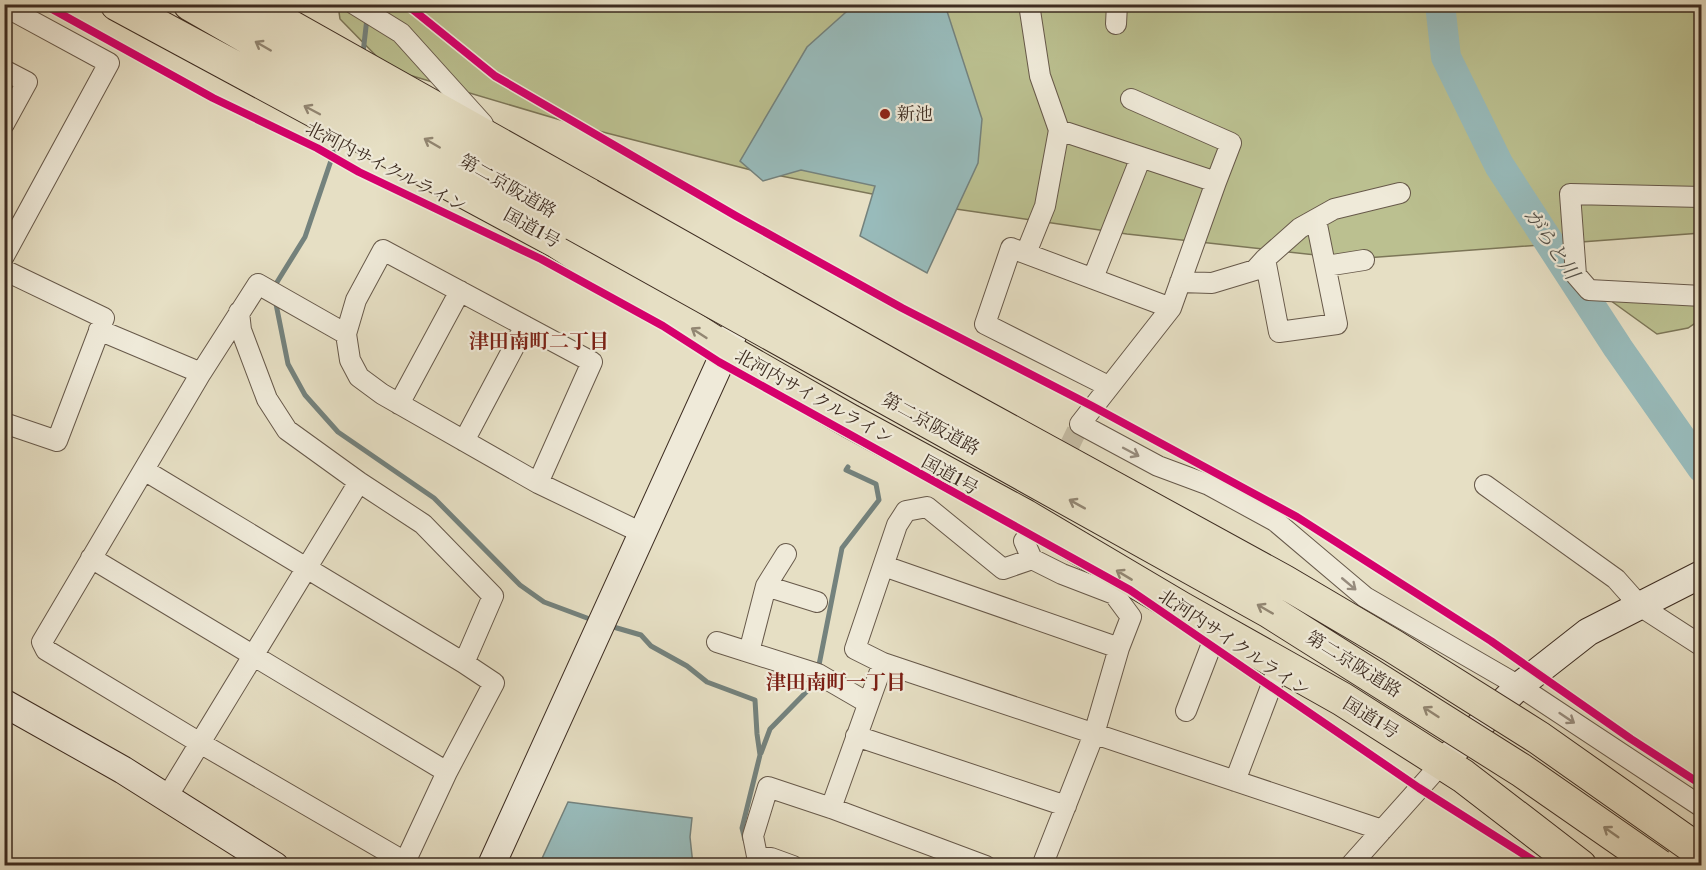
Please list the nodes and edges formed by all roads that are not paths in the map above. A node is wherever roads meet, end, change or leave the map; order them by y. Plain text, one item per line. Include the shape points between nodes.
1 (117, 4) edge
2 (190, 4) edge
3 (250, 4) edge
4 (293, 4) edge
5 (354, 4) edge
6 (1029, 4) edge
7 (4, 6) edge
8 (4, 70) edge
9 (1131, 99) dead end
10 (4, 124) edge
11 (483, 124) junction
12 (1059, 130) junction
13 (1141, 157) junction
14 (1216, 182) junction
15 (591, 189) junction
16 (1400, 193) dead end
17 (1701, 197) edge
18 (1316, 220) junction
19 (1026, 253) junction
20 (4, 256) edge
21 (1265, 259) junction
22 (1364, 260) dead end
23 (1326, 266) junction
24 (4, 270) edge
25 (759, 275) junction
26 (1093, 278) junction
27 (1180, 282) junction
28 (460, 291) junction
29 (1701, 296) edge
30 (1171, 308) junction
31 (239, 312) junction
32 (525, 326) junction
33 (99, 330) junction
34 (346, 334) junction
35 (726, 350) junction
36 (201, 373) junction
37 (1108, 386) junction
38 (399, 404) junction
39 (4, 423) edge
40 (464, 441) junction
41 (144, 470) junction
42 (359, 482) junction
43 (538, 483) junction
44 (1485, 485) dead end
45 (642, 533) junction
46 (1024, 541) dead end
47 (786, 554) dead end
48 (91, 558) junction
49 (1032, 559) junction
50 (884, 566) junction
51 (306, 568) junction
52 (1701, 574) edge
53 (766, 586) junction
54 (818, 602) dead end
55 (1640, 606) junction
56 (1125, 608) junction
57 (1182, 609) junction
58 (1213, 641) junction
59 (717, 642) dead end
60 (1701, 646) edge
61 (1119, 648) junction
62 (749, 652) junction
63 (253, 655) junction
64 (464, 663) junction
65 (883, 663) junction
66 (1276, 670) junction
67 (1519, 686) junction
68 (4, 703) edge
69 (868, 704) junction
70 (1186, 711) dead end
71 (1094, 734) junction
72 (856, 736) junction
73 (200, 743) junction
74 (1440, 765) junction
75 (447, 772) junction
76 (1235, 781) junction
77 (167, 797) junction
78 (1066, 806) junction
79 (1701, 807) edge
80 (831, 808) junction
81 (1382, 830) junction
82 (1701, 833) edge
83 (1701, 853) edge
84 (758, 862) edge
85 (978, 864) edge
86 (275, 866) edge
87 (491, 866) edge
88 (794, 866) edge
89 (1042, 866) edge
90 (1350, 866) edge
91 (1564, 866) edge
92 (1580, 866) edge
93 (1659, 866) edge

35 -> 1 highway, 国道1号 via 558,242
93 -> 2 highway, 第二京阪道路, bridge via 1511,764 1269,611 574,224
3 - 15 highway, 第二京阪道路
4 - 11 highway
5 - 11 street via 402,33
6 - 12 street via 1040,76
7 - 20 street via 109,63
8 - 10 street via 27,82
9 - 14 street via 1231,143
11 - 15 highway
12 - 13 street
12 - 19 street via 1045,206
13 - 14 street
13 - 26 street
14 - 27 street
15 - 25 highway
15 - 83 highway, 第二京阪道路, bridge via 1323,605 1539,738
16 - 18 street via 1334,210
17 - 29 street via 1570,194 1576,275 1589,290
18 - 21 street via 1300,228
18 - 23 street
19 - 26 street
19 - 37 street via 1011,248 985,324
21 - 23 street via 1279,332 1337,324
21 - 27 street via 1256,270 1212,283
22 - 23 street
24 - 33 street via 104,318
25 - 35 street
25 - 82 highway via 1400,634
26 - 30 street
27 - 30 street
28 - 32 street
28 - 34 street via 383,250 356,300
28 - 38 street
30 - 37 street
31 - 34 street via 258,284
31 - 36 street
31 - 42 street via 241,330 267,399 287,430
32 - 40 street
32 - 43 street via 592,362
33 - 36 street
33 - 39 street via 57,441
34 - 38 street via 350,360 359,377
35 - 45 street
57 -> 35 highway, 国道1号 via 1025,516
36 - 41 street
37 -> 67 street via 1080,424 1275,521 1365,597
38 - 40 street
40 - 43 street
41 - 48 street
41 - 51 street
42 - 51 street
42 - 64 street via 423,524 493,596
43 - 45 street
44 - 55 street via 1616,579
45 - 87 street
46 - 49 street
47 - 53 street
48 - 63 street
48 - 73 street via 42,642 46,650
49 - 50 street via 1003,569 927,507 906,511 897,525
49 - 56 street via 1114,594
50 - 61 street
50 - 65 street via 855,649
51 - 63 street
51 - 64 street
52 - 55 street
53 - 54 street
53 - 62 street
55 - 60 street
55 - 67 street via 1588,632
56 - 58 street via 1150,607
56 - 61 street via 1131,617
57 - 66 street via 1206,630
57 - 74 highway, 国道1号 via 1342,699
58 - 66 street via 1259,670
58 - 70 street
59 - 62 street
61 - 71 street
62 - 69 street via 819,674
63 - 73 street
63 - 75 street
64 - 75 street via 494,683
65 - 69 street
65 - 71 street
66 - 74 street
66 - 76 street
67 - 74 street
67 -> 79 street
68 - 77 street
69 - 72 street
71 - 76 street
71 - 78 street
72 - 78 street
72 - 80 street
73 - 75 street via 405,862
73 - 77 street
74 - 81 street
74 - 91 street
74 - 92 highway, 国道1号 via 1463,776
76 - 81 street
77 - 86 street
78 - 89 street
80 - 84 street via 768,787 753,836
80 - 85 street
81 - 90 street
84 - 88 street via 771,858

